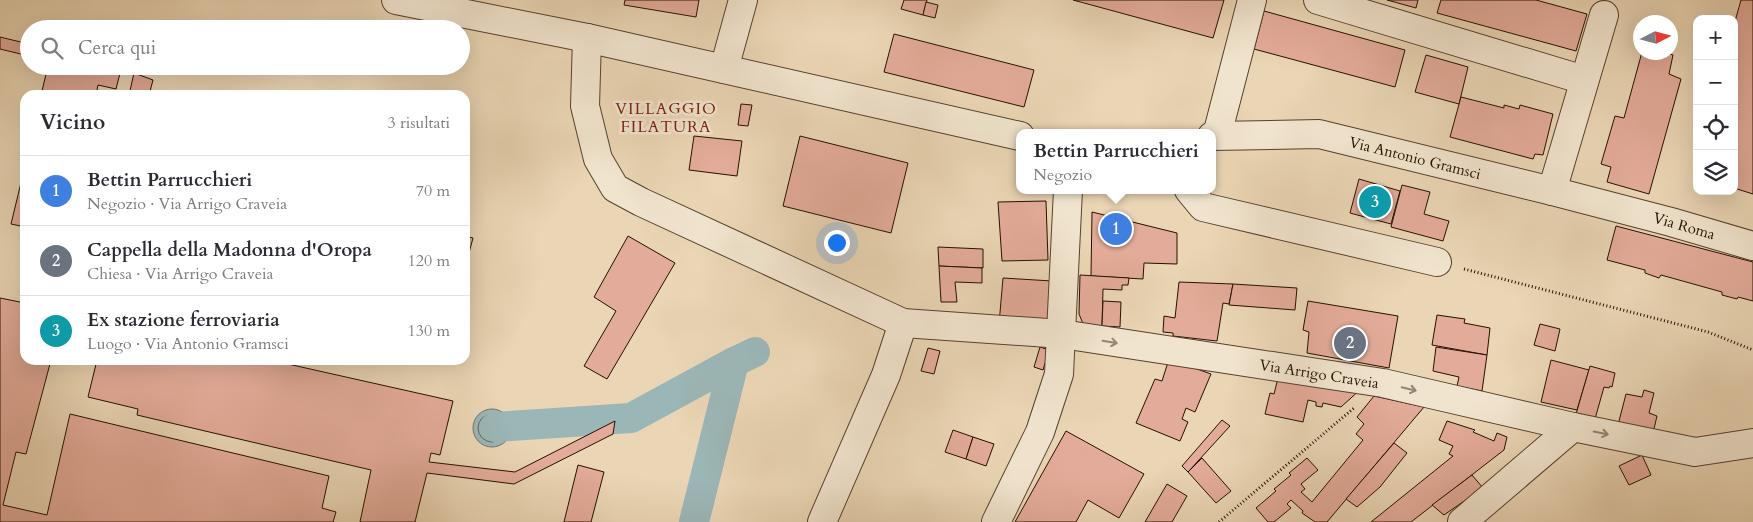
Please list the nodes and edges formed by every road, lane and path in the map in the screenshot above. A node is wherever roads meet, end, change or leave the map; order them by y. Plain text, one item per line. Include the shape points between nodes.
1 (396, 0) edge
2 (743, 0) edge
3 (1252, 0) edge
4 (1318, 0) edge
5 (1604, 15) dead end
6 (587, 38) junction
7 (724, 69) junction
8 (1584, 80) junction
9 (1216, 132) edge
10 (1016, 135) edge
11 (1216, 136) edge
12 (1552, 191) junction
13 (1068, 194) edge
14 (1192, 194) edge
15 (1615, 207) joint
16 (1753, 246) edge
17 (1437, 262) joint
18 (903, 323) junction
19 (1062, 334) junction
20 (1753, 350) edge
21 (1383, 383) junction
22 (1573, 427) junction
23 (1753, 443) edge
24 (822, 522) edge
25 (996, 522) edge
26 (1219, 522) edge
27 (1462, 522) edge

1 - 6 street
2 - 7 street
3 - 9 street
4 - 8 street
5 - 8 street
6 - 7 street
6 - 18 street via 585,106 598,159 614,188
7 - 10 street
8 - 12 street
11 - 12 street, Via Antonio Gramsci via 1319,134
12 - 15 street, Via Antonio Gramsci
13 - 19 street
14 - 17 street via 1203,207
15 - 16 street, Via Roma
17 - 20 path via 1708,332
18 - 19 street, Via Arrigo Craveia
18 - 24 street via 886,375
19 -> 21 street, Via Arrigo Craveia
19 - 25 street via 1059,374 1040,432
21 -> 22 street, Via Arrigo Craveia
21 - 26 path
22 -> 23 street, Via Arrigo Craveia via 1695,452
22 - 27 street

